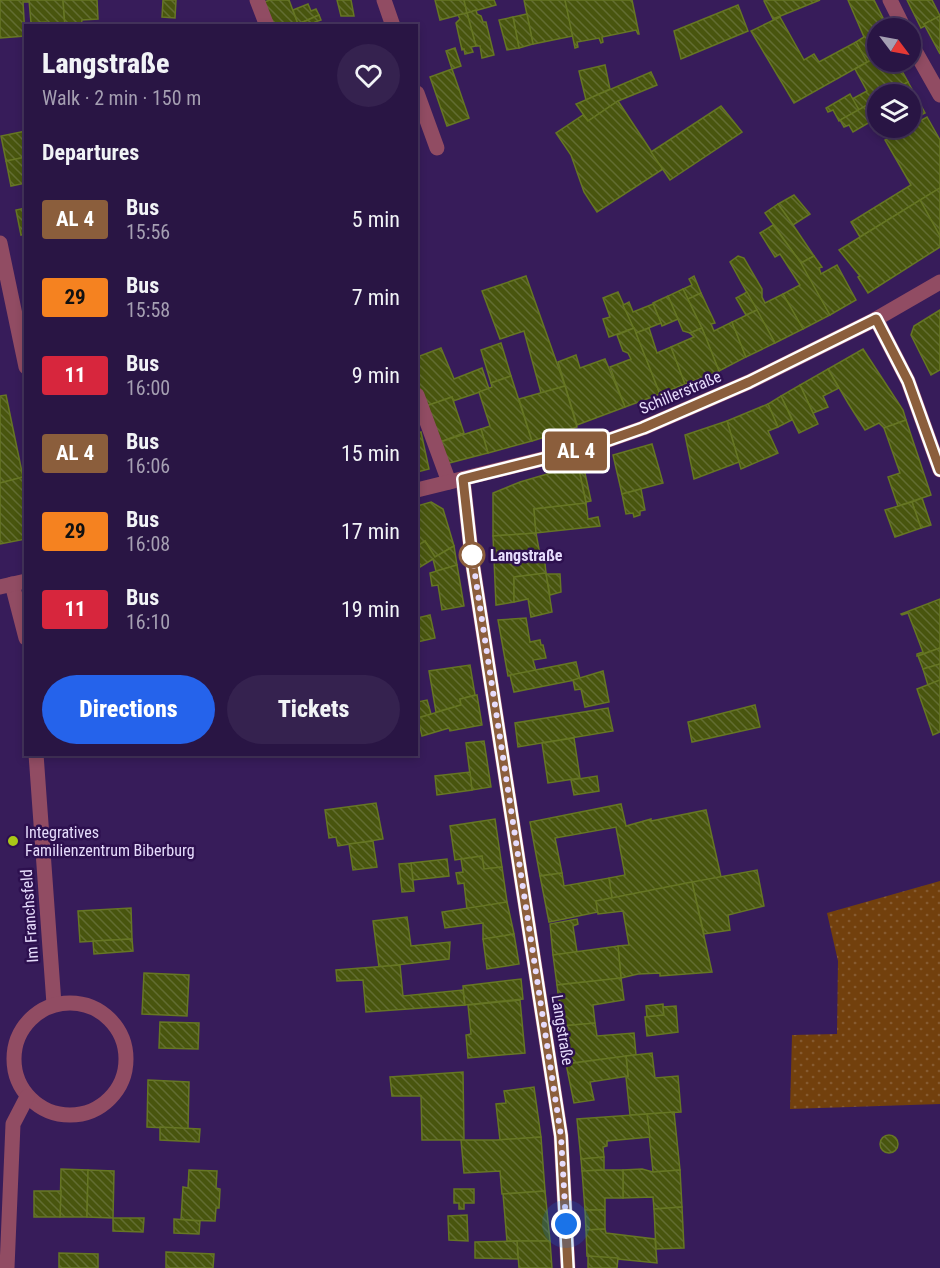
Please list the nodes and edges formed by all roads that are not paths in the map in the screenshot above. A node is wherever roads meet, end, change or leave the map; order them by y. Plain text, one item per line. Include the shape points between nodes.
1 (257, 0) edge
2 (384, 0) edge
3 (890, 0) edge
4 (899, 18) edge
5 (266, 24) edge
6 (392, 24) edge
7 (921, 61) edge
8 (940, 94) edge
9 (418, 96) edge
10 (437, 148) dead end
11 (0, 243) edge
12 (940, 282) edge
13 (876, 319) junction
14 (24, 357) edge
15 (418, 397) edge
16 (940, 470) edge
17 (456, 481) junction
18 (418, 490) edge
19 (12, 584) edge
20 (24, 630) edge
21 (36, 756) edge
22 (54, 1004) junction
23 (27, 1097) junction
24 (7, 1268) edge
25 (568, 1268) edge

1 - 5 street
2 - 6 street
3 - 4 street
7 - 8 street
9 - 10 street
11 - 14 street
12 - 13 street, Schillerstraße
13 - 16 street via 908,381
13 - 17 street, Schillerstraße via 749,382 643,428 583,449
15 - 17 street, Langstraße
17 - 18 street, Schillerstraße
17 - 25 street, Langstraße via 472,560 561,1136
19 - 20 street
21 - 22 street, Im Franchsfeld
22 - 23 street via 34,1015 19,1033 13,1055 16,1077
22 - 23 street via 80,1003 105,1013 121,1035 127,1061 119,1087 101,1107 76,1116 49,1112
23 - 24 street via 13,1124

